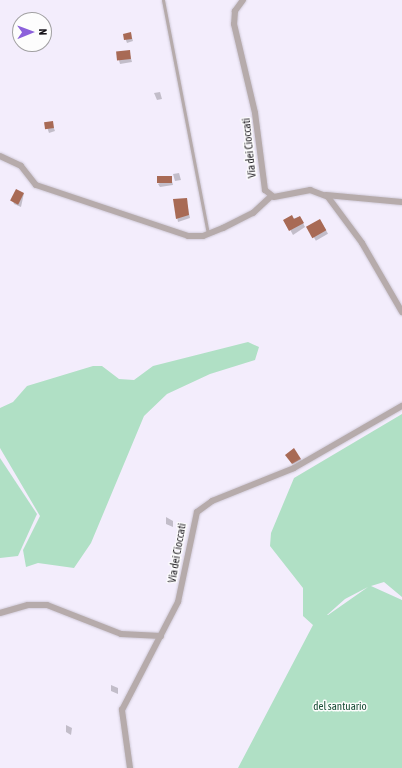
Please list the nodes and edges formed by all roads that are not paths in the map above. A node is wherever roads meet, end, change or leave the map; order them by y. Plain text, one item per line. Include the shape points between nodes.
1 (162, 0) edge
2 (243, 0) edge
3 (0, 156) edge
4 (326, 195) junction
5 (272, 196) junction
6 (402, 202) edge
7 (208, 234) junction
8 (402, 312) edge
9 (402, 406) edge
10 (0, 613) edge
11 (161, 636) junction
12 (130, 768) edge

1 - 7 lane
2 - 5 street, Via dei Cioccati via 234,15 235,36 256,113 264,186
3 - 7 street via 21,166 36,185 188,236
4 - 5 street via 310,190
4 - 6 street
4 - 8 street via 362,243
5 - 7 street via 253,213
9 - 11 street, Via dei Cioccati via 284,473 200,508 192,524 179,598
10 - 11 street via 28,605 47,605 121,634
11 - 12 street, Via dei Cioccati via 122,710

